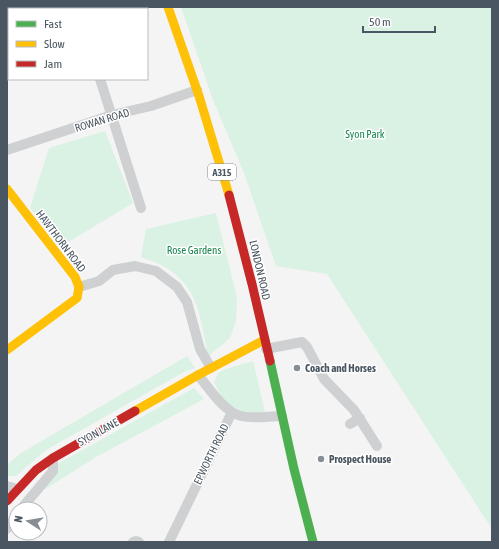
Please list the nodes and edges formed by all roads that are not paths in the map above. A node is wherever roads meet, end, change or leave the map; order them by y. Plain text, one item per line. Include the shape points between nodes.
1 (168, 7) edge
2 (100, 80) edge
3 (198, 90) junction
4 (112, 115) junction
5 (7, 150) edge
6 (7, 189) edge
7 (141, 208) dead end
8 (79, 287) junction
9 (265, 344) junction
10 (7, 350) edge
11 (211, 368) junction
12 (198, 375) junction
13 (232, 412) junction
14 (282, 416) junction
15 (360, 418) junction
16 (350, 424) dead end
17 (377, 446) dead end
18 (53, 458) junction
19 (7, 486) edge
20 (17, 489) junction
21 (7, 501) edge
22 (28, 501) edge
23 (133, 542) edge
24 (139, 542) edge
25 (169, 542) edge
26 (313, 542) edge

1 - 3 main road, LONDON ROAD / A315
2 - 4 street
3 - 4 street, ROWAN ROAD via 151,106
3 - 9 main road, LONDON ROAD / A315 via 243,247
4 - 5 street, ROWAN ROAD
4 - 7 street
6 - 8 main road, HAWTHORN ROAD via 75,277
8 - 10 main road, HAWTHORN ROAD via 77,298
8 - 11 street via 99,281 113,270 135,266 156,271 177,287 187,302 200,349
9 - 11 main road, SYON LANE
9 - 14 main road, LONDON ROAD / A315
9 - 15 street via 302,342 324,379
11 - 12 main road, SYON LANE
12 - 13 street via 214,396
12 - 18 main road, SYON LANE
13 - 14 street, EPWORTH ROAD via 249,417
13 - 25 street, EPWORTH ROAD
14 - 26 main road, LONDON ROAD / A315
15 - 16 street
15 - 17 street
18 - 20 main road, SYON LANE
18 - 22 street via 53,471
19 - 20 street
20 - 21 main road, SYON LANE
23 - 24 street

